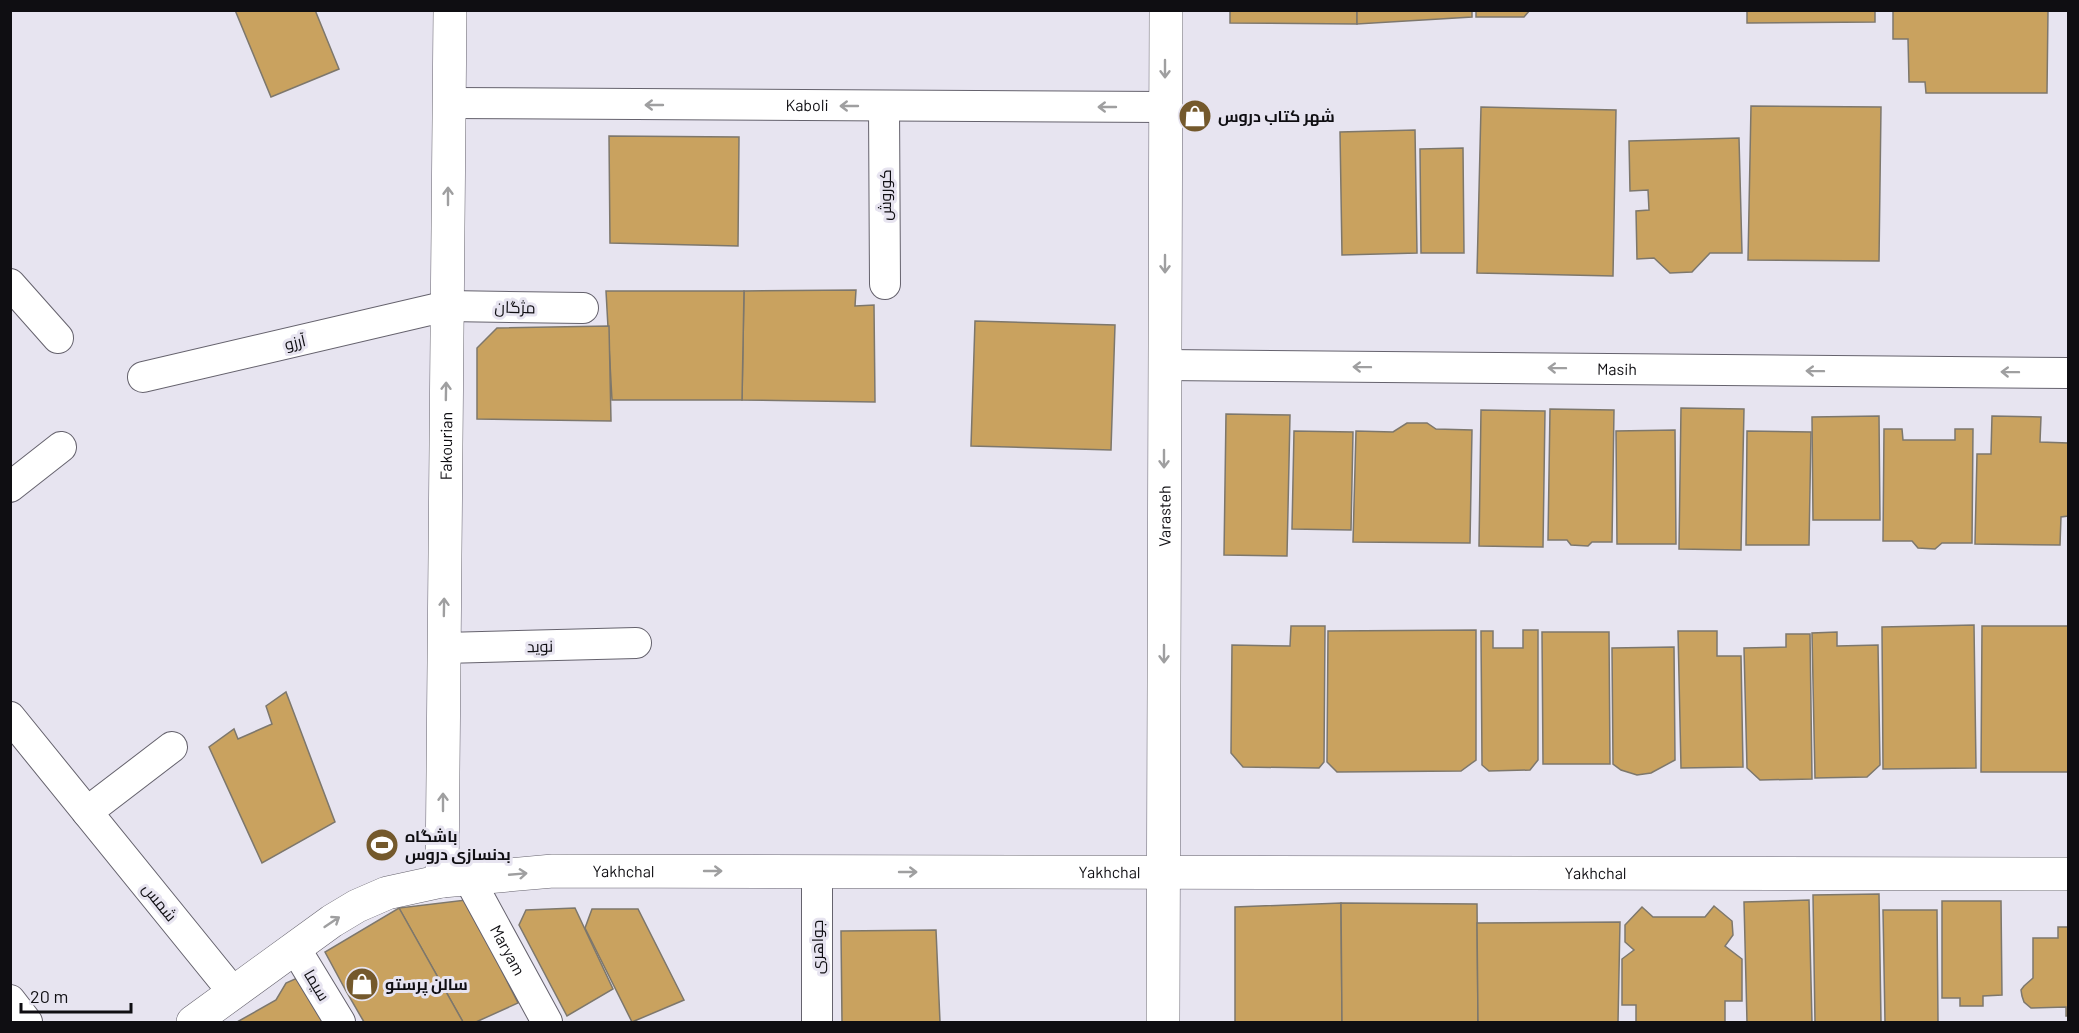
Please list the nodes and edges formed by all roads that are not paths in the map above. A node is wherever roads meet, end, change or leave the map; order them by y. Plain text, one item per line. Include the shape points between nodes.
1 (450, 10) edge
2 (1166, 10) edge
3 (449, 104) junction
4 (885, 106) junction
5 (1165, 107) junction
6 (10, 284) edge
7 (885, 284) dead end
8 (447, 306) junction
9 (583, 308) dead end
10 (58, 338) dead end
11 (1165, 365) junction
12 (2068, 373) edge
13 (143, 377) dead end
14 (61, 447) dead end
15 (10, 487) edge
16 (636, 644) dead end
17 (444, 648) junction
18 (10, 717) edge
19 (172, 747) dead end
20 (87, 812) junction
21 (817, 871) junction
22 (1163, 872) junction
23 (2068, 874) edge
24 (456, 880) junction
25 (295, 948) junction
26 (233, 993) junction
27 (10, 1000) edge
28 (27, 1023) edge
29 (193, 1023) edge
30 (340, 1023) edge
31 (548, 1023) edge
32 (817, 1023) edge
33 (1163, 1023) edge

1 - 3 street, Fakourian
2 -> 5 street, Varasteh
4 -> 3 street, Kaboli
8 -> 3 street, Fakourian
5 -> 4 street, Kaboli
4 - 7 street, کوروش
5 -> 11 street, Varasteh
6 - 10 street
8 - 9 street, مژگان
8 - 13 street, آرزو
17 -> 8 street, Fakourian
12 -> 11 street, Masih
11 -> 22 street, Varasteh
14 - 15 street
16 - 17 street, نوید
24 -> 17 street, Fakourian
18 - 20 street, شمس
19 - 20 street
20 - 26 street, شمس
21 -> 22 street, Yakhchal
24 -> 21 street, Yakhchal via 553,871
21 - 32 street, جواهری
22 - 23 street, Yakhchal
22 - 33 street, Varasteh
25 -> 24 street, Yakhchal via 357,906 387,892
24 - 31 street, Maryam
25 - 26 street, Yakhchal
25 - 30 street, سیما
26 - 29 street, Yakhchal
27 - 28 street

